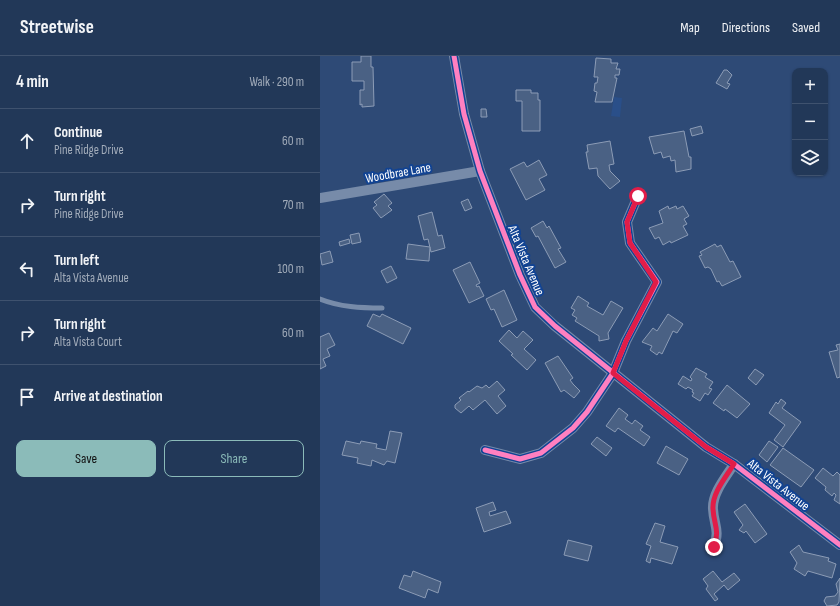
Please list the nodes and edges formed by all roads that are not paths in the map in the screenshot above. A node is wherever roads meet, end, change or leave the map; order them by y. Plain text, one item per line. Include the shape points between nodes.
1 (454, 56) edge
2 (480, 171) junction
3 (638, 196) dead end
4 (320, 198) edge
5 (320, 299) edge
6 (382, 308) dead end
7 (613, 373) junction
8 (485, 450) dead end
9 (734, 464) junction
10 (840, 545) edge
11 (714, 547) dead end

1 - 2 street, Alta Vista Avenue via 464,114
2 - 4 street, Woodbrae Lane
2 - 7 street, Alta Vista Avenue via 535,307 554,326
3 - 7 street via 627,222 630,243 656,282
5 - 6 lane via 354,307
7 - 8 street via 574,428 541,453 520,459
7 - 9 street, Alta Vista Avenue via 706,447
9 - 10 street, Alta Vista Avenue
9 - 11 street via 717,493 713,508 718,533

